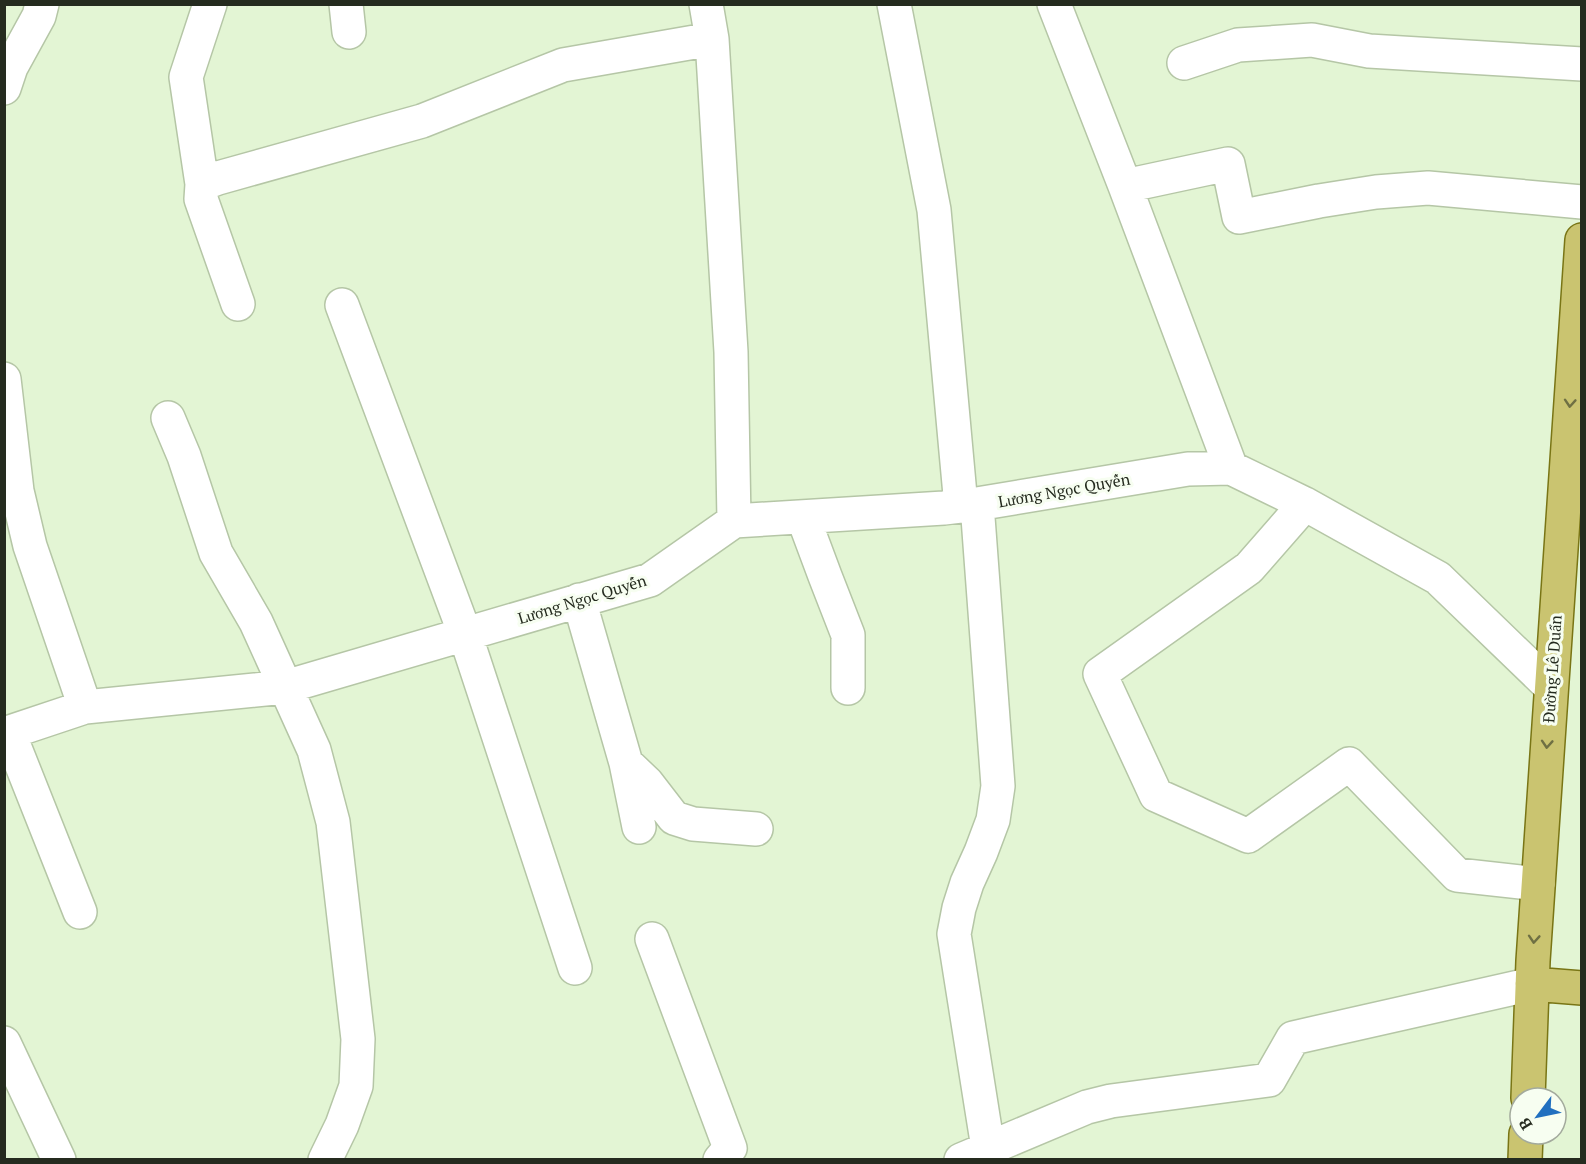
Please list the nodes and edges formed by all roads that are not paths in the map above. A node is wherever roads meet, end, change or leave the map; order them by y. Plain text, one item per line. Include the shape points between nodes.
1 (42, 4) edge
2 (210, 4) edge
3 (705, 4) edge
4 (894, 4) edge
5 (1054, 4) edge
6 (712, 39) junction
7 (1184, 63) dead end
8 (1581, 64) edge
9 (4, 87) edge
10 (202, 184) junction
11 (1125, 186) junction
12 (1581, 202) edge
13 (1581, 240) edge
14 (238, 304) dead end
15 (342, 305) dead end
16 (4, 379) edge
17 (168, 418) dead end
18 (1231, 468) junction
19 (1305, 504) junction
20 (969, 505) junction
21 (804, 517) junction
22 (734, 521) junction
23 (579, 600) junction
24 (465, 634) junction
25 (285, 687) junction
26 (1551, 687) junction
27 (848, 688) dead end
28 (85, 707) junction
29 (7, 733) edge
30 (626, 763) junction
31 (639, 827) dead end
32 (756, 829) dead end
33 (1538, 884) junction
34 (80, 912) dead end
35 (652, 939) dead end
36 (575, 968) dead end
37 (1532, 984) junction
38 (1581, 988) edge
39 (4, 1043) edge
40 (1528, 1086) edge
41 (974, 1154) edge
42 (59, 1160) edge
43 (325, 1160) edge
44 (720, 1160) edge

1 - 9 street
2 - 10 street via 186,77
3 - 6 street
4 - 20 street via 934,210
5 - 11 street
6 - 10 street via 563,65 422,121
6 - 22 street via 731,352
7 - 8 street via 1238,45 1312,40 1369,51
10 - 14 street via 201,199
11 - 12 street via 1228,164 1239,217 1342,197 1428,188
11 - 18 street
13 -> 26 main road, Đường Lê Duẩn
15 - 24 street
16 - 28 street via 17,491 30,546
17 - 25 street via 216,553 256,622
18 - 19 street, Lương Ngọc Quyến
18 - 20 street, Lương Ngọc Quyến via 1188,469
19 - 26 street, Lương Ngọc Quyến via 1438,578
19 - 33 street via 1249,568 1100,674 1156,795 1248,836 1349,764 1457,875
20 - 21 street, Lương Ngọc Quyến
20 - 41 street via 998,786 993,820 958,908 954,934
21 - 22 street, Lương Ngọc Quyến
21 - 27 street via 848,635
22 - 23 street, Lương Ngọc Quyến via 650,580
23 - 24 street, Lương Ngọc Quyến
23 - 30 street
24 - 25 street, Lương Ngọc Quyến
24 - 36 street
25 - 28 street, Lương Ngọc Quyến
25 - 43 street via 314,750 333,822 358,1040 356,1086
26 -> 33 main road, Đường Lê Duẩn
28 - 29 street, Lương Ngọc Quyến
29 - 34 street
30 - 31 street
30 - 32 street via 674,818 693,824
33 -> 37 main road, Đường Lê Duẩn
35 - 44 street via 730,1148
37 - 38 main road
37 - 40 main road, Đường Lê Duẩn
37 - 41 street via 1293,1038 1269,1080 1087,1107
39 - 42 street

